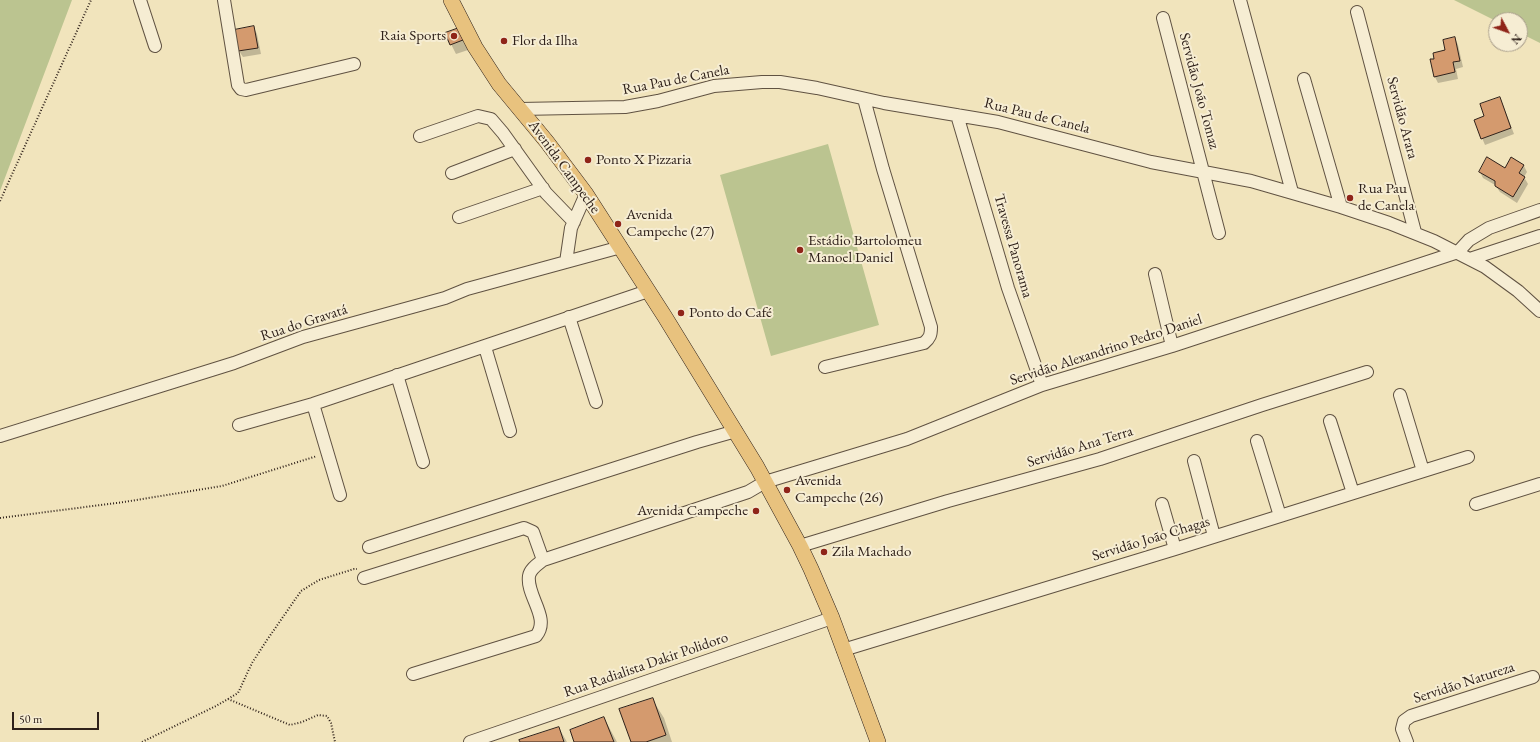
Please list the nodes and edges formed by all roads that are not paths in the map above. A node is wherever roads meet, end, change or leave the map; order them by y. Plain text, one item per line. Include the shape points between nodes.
1 (140, 0) edge
2 (224, 0) edge
3 (451, 0) edge
4 (1240, 0) edge
5 (1357, 12) dead end
6 (1163, 18) dead end
7 (155, 46) dead end
8 (354, 64) dead end
9 (1304, 79) dead end
10 (864, 99) junction
11 (520, 109) junction
12 (957, 115) junction
13 (420, 136) dead end
14 (515, 149) junction
15 (1204, 172) junction
16 (452, 173) dead end
17 (543, 188) junction
18 (1292, 192) junction
19 (586, 194) junction
20 (1341, 207) junction
21 (1540, 210) edge
22 (459, 217) dead end
23 (574, 222) junction
24 (1415, 232) junction
25 (1219, 233) dead end
26 (1540, 236) edge
27 (621, 247) junction
28 (1458, 252) junction
29 (1470, 258) junction
30 (566, 262) junction
31 (1155, 274) dead end
32 (648, 291) junction
33 (1540, 311) edge
34 (569, 317) junction
35 (485, 346) junction
36 (1172, 346) junction
37 (825, 368) dead end
38 (1367, 372) dead end
39 (397, 375) junction
40 (1042, 385) junction
41 (1400, 395) dead end
42 (596, 402) dead end
43 (313, 404) junction
44 (1330, 421) dead end
45 (239, 425) dead end
46 (510, 431) dead end
47 (736, 432) junction
48 (0, 436) edge
49 (1257, 441) dead end
50 (1468, 457) dead end
51 (1194, 460) dead end
52 (423, 462) dead end
53 (1423, 471) junction
54 (765, 482) junction
55 (1540, 484) edge
56 (1352, 493) junction
57 (340, 495) dead end
58 (1162, 504) dead end
59 (1476, 504) dead end
60 (1280, 516) junction
61 (1214, 536) junction
62 (800, 546) junction
63 (369, 547) dead end
64 (1175, 549) junction
65 (543, 560) junction
66 (366, 577) road end
67 (832, 618) junction
68 (843, 650) junction
69 (413, 674) dead end
70 (1533, 677) dead end
71 (470, 742) edge
72 (878, 742) edge
73 (1407, 742) edge

1 - 7 street
2 - 8 street via 238,85 241,89 246,90
3 - 11 main road, Avenida Campeche via 475,46
4 - 18 street
5 - 24 street, Servidão Arara
6 - 15 street, Servidão João Tomaz
9 - 20 street
10 - 11 street, Rua Pau de Canela via 798,84 762,82 714,86 625,107
10 - 12 street, Rua Pau de Canela
10 - 37 street via 931,333 924,343
11 - 19 main road, Avenida Campeche
12 - 15 street, Rua Pau de Canela via 1022,127 1128,156
12 - 40 street, Travessa Panorama via 1008,288
13 - 14 street via 478,116 491,119
14 - 16 street
14 - 17 street
15 - 18 street, Rua Pau de Canela
15 - 25 street, Servidão João Tomaz
17 - 22 street
17 - 23 street
18 - 20 street, Rua Pau de Canela
19 - 23 street
19 - 27 main road, Avenida Campeche
20 - 24 street, Rua Pau de Canela
21 - 28 street via 1489,228 1474,237
23 - 30 street
24 - 28 street, Rua Pau de Canela
26 - 29 street
27 - 30 street, Rua do Gravatá
27 - 32 main road, Avenida Campeche
28 - 29 street, Rua Pau de Canela
28 - 36 street, Servidão Alexandrino Pedro Daniel
29 - 33 street, Rua Pau de Canela via 1501,278
30 - 48 street, Rua do Gravatá via 315,334 234,363
31 - 36 street
32 - 34 street
32 - 47 main road, Avenida Campeche
34 - 35 street
34 - 42 street
35 - 39 street
35 - 46 street
36 - 40 street, Servidão Alexandrino Pedro Daniel
38 - 62 street, Servidão Ana Terra via 1100,459
39 - 43 street
39 - 52 street
40 - 54 street, Servidão Alexandrino Pedro Daniel via 907,439
41 - 53 street
43 - 45 street
43 - 57 street
44 - 56 street
47 - 54 main road, Avenida Campeche
47 - 63 street via 697,442
49 - 60 street
50 - 53 street, Servidão João Chagas
51 - 61 street
53 - 56 street, Servidão João Chagas
54 - 62 main road, Avenida Campeche
54 - 65 street, Servidão Alexandrino Pedro Daniel via 748,492
55 - 59 street
56 - 60 street, Servidão João Chagas
58 - 64 street
60 - 61 street, Servidão João Chagas
61 - 64 street, Servidão João Chagas
62 - 67 main road, Avenida Campeche
64 - 68 street, Servidão João Chagas
65 - 66 street via 533,532 524,528
65 - 69 street via 529,575 541,622 540,631 536,636
67 - 68 main road, Avenida Campeche
67 - 71 street, Rua Radialista Dakir Polidoro
68 - 72 main road, Avenida Campeche
70 - 73 street, Servidão Natureza via 1411,716 1404,721 1402,729

